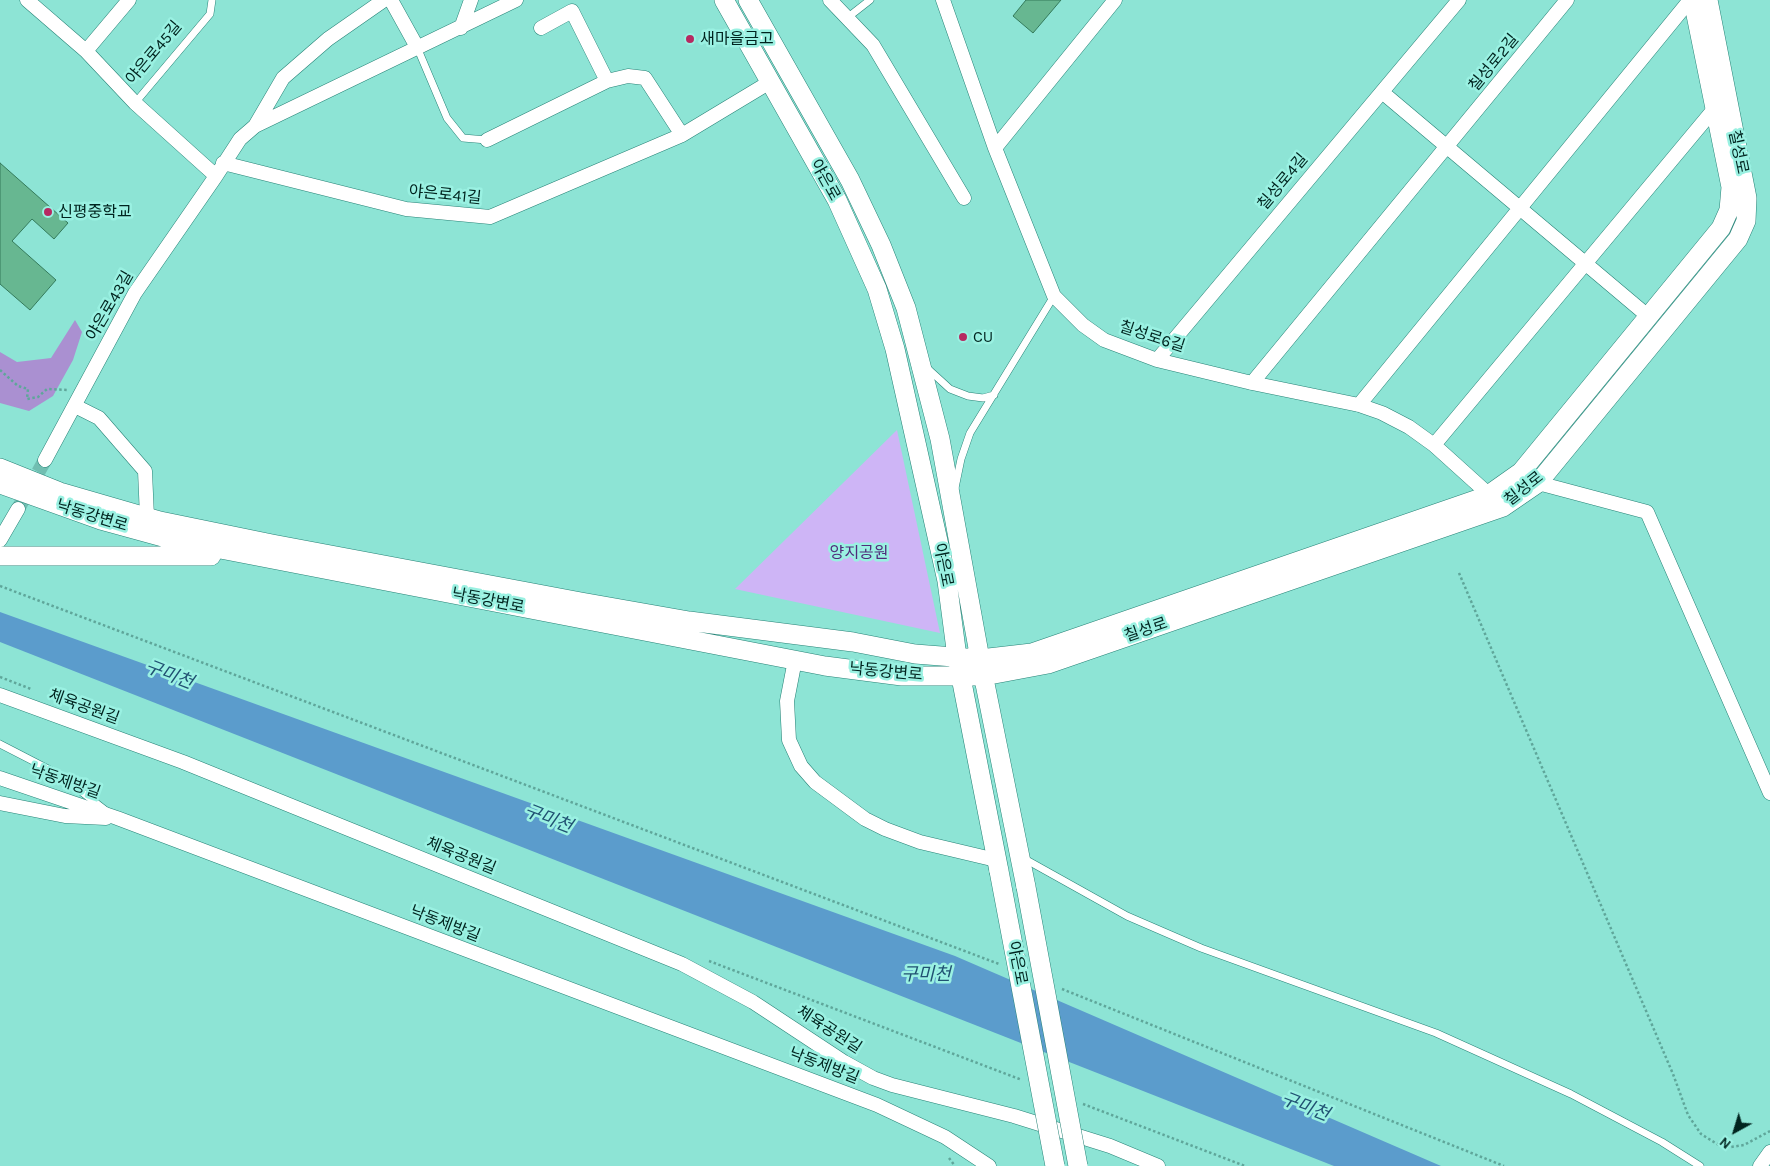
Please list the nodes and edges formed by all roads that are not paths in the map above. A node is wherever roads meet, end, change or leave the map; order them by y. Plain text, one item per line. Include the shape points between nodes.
1 (27, 0) edge
2 (129, 0) edge
3 (212, 0) edge
4 (384, 0) edge
5 (391, 0) edge
6 (471, 0) edge
7 (516, 0) edge
8 (724, 0) edge
9 (748, 0) edge
10 (830, 0) edge
11 (870, 0) edge
12 (943, 0) edge
13 (1115, 0) edge
14 (1459, 0) edge
15 (1567, 0) edge
16 (1690, 0) edge
17 (1694, 0) edge
18 (1708, 0) edge
19 (847, 18) junction
20 (461, 28) junction
21 (540, 28) dead end
22 (417, 47) junction
23 (86, 51) junction
24 (607, 81) junction
25 (770, 82) junction
26 (1382, 92) junction
27 (135, 103) junction
28 (1715, 108) junction
29 (255, 126) junction
30 (682, 135) junction
31 (487, 140) joint
32 (995, 148) junction
33 (1447, 148) junction
34 (223, 163) junction
35 (216, 176) junction
36 (964, 198) dead end
37 (1519, 209) junction
38 (1585, 264) junction
39 (1054, 296) junction
40 (1648, 317) junction
41 (1157, 360) junction
42 (922, 364) junction
43 (1252, 383) junction
44 (994, 395) junction
45 (78, 400) junction
46 (1359, 405) junction
47 (1434, 445) junction
48 (44, 460) tunnel mouth
49 (0, 468) edge
50 (1521, 472) junction
51 (1538, 483) junction
52 (0, 484) edge
53 (953, 500) junction
54 (1496, 501) junction
55 (18, 509) tunnel mouth
56 (147, 517) junction
57 (0, 540) edge
58 (0, 556) edge
59 (264, 558) junction
60 (956, 657) junction
61 (795, 660) junction
62 (982, 667) junction
63 (0, 695) edge
64 (0, 744) edge
65 (0, 778) edge
66 (1770, 793) edge
67 (0, 803) edge
68 (117, 818) junction
69 (1020, 856) junction
70 (998, 866) junction
71 (892, 1085) junction
72 (877, 1105) junction
73 (1770, 1152) edge
74 (989, 1166) edge
75 (1055, 1166) edge
76 (1078, 1166) edge
77 (1158, 1166) edge
78 (1700, 1166) edge
79 (1760, 1166) edge

1 - 23 street
2 - 23 street
3 - 27 lane, 야은로45길 via 210,14
4 - 29 street via 328,38 283,78
5 - 22 street
6 - 20 street
7 - 20 street
8 - 25 main road, 야은로
9 - 42 main road, 야은로 via 850,180 892,272
10 - 19 street
11 - 19 lane
12 - 32 street, 칠성로6길
13 - 32 street
14 - 26 street
15 - 33 street, 칠성로2길
16 - 37 street
17 - 28 main road, 칠성로
18 - 51 main road, 칠성로 via 1747,198 1746,221 1738,239
19 - 36 street via 873,45
20 - 22 street
21 - 24 street via 572,11
22 - 29 street
22 - 31 lane via 447,118 463,138
23 - 27 street
24 - 30 street via 628,76 645,78
24 - 31 street
25 - 30 street, 야은로41길
25 - 60 main road, 야은로 via 837,200 877,290 895,349 947,581
26 - 33 street
26 - 41 street, 칠성로4길
27 - 35 street
28 - 38 street, 칠성로
28 - 40 main road, 칠성로 via 1731,187 1729,210 1721,228
29 - 34 street, 야은로43길 via 240,139
30 - 34 street, 야은로41길 via 490,217 406,209
32 - 39 street, 칠성로6길
33 - 37 street
33 - 43 street
34 - 35 street, 야은로43길
35 - 45 street, 야은로43길 via 135,293
37 - 38 street
37 - 46 street
38 - 40 street
38 - 47 street
39 - 41 street, 칠성로6길 via 1083,325 1104,340
39 - 44 lane
40 - 50 main road, 칠성로
41 - 43 street, 칠성로6길
42 - 44 lane via 950,389 968,396 983,398
42 - 53 main road, 야은로
43 - 46 street, 칠성로6길
44 - 53 lane via 970,433
45 - 48 street, 야은로43길
45 - 56 street via 99,418 144,471
46 - 47 street, 칠성로6길 via 1409,427
47 - 54 street, 칠성로6길
49 - 56 main road, 낙동강변로 via 60,492
50 - 51 street
50 - 54 main road, 칠성로
51 - 54 main road, 칠성로
51 - 66 street via 1647,512
52 - 59 main road, 낙동강변로 via 101,520 174,540
53 - 62 main road, 야은로
54 - 62 main road, 칠성로 via 1048,664
55 - 57 street
56 - 60 main road, 낙동강변로 via 272,544 689,621 853,642 915,654
58 - 59 main road
59 - 61 main road, 낙동강변로
60 - 62 main road, 낙동강변로
60 - 70 main road, 야은로
61 - 62 main road, 낙동강변로 via 902,676
61 - 70 street via 787,701 789,740 802,766 815,782 885,829
62 - 69 main road, 야은로
63 - 71 street, 체육공원길 via 183,762 682,964 753,1002 844,1062
64 - 68 lane via 60,775
65 - 68 street, 낙동제방길
67 - 68 street via 65,816
68 - 72 street, 낙동제방길
69 - 76 main road, 야은로, bridge
69 - 78 lane via 1127,916 1193,945 1436,1033 1571,1094
70 - 75 main road, 야은로, bridge
71 - 72 street
71 - 77 street, 체육공원길 via 1014,1116 1110,1146
72 - 74 street, 낙동제방길 via 945,1137
73 - 79 street

